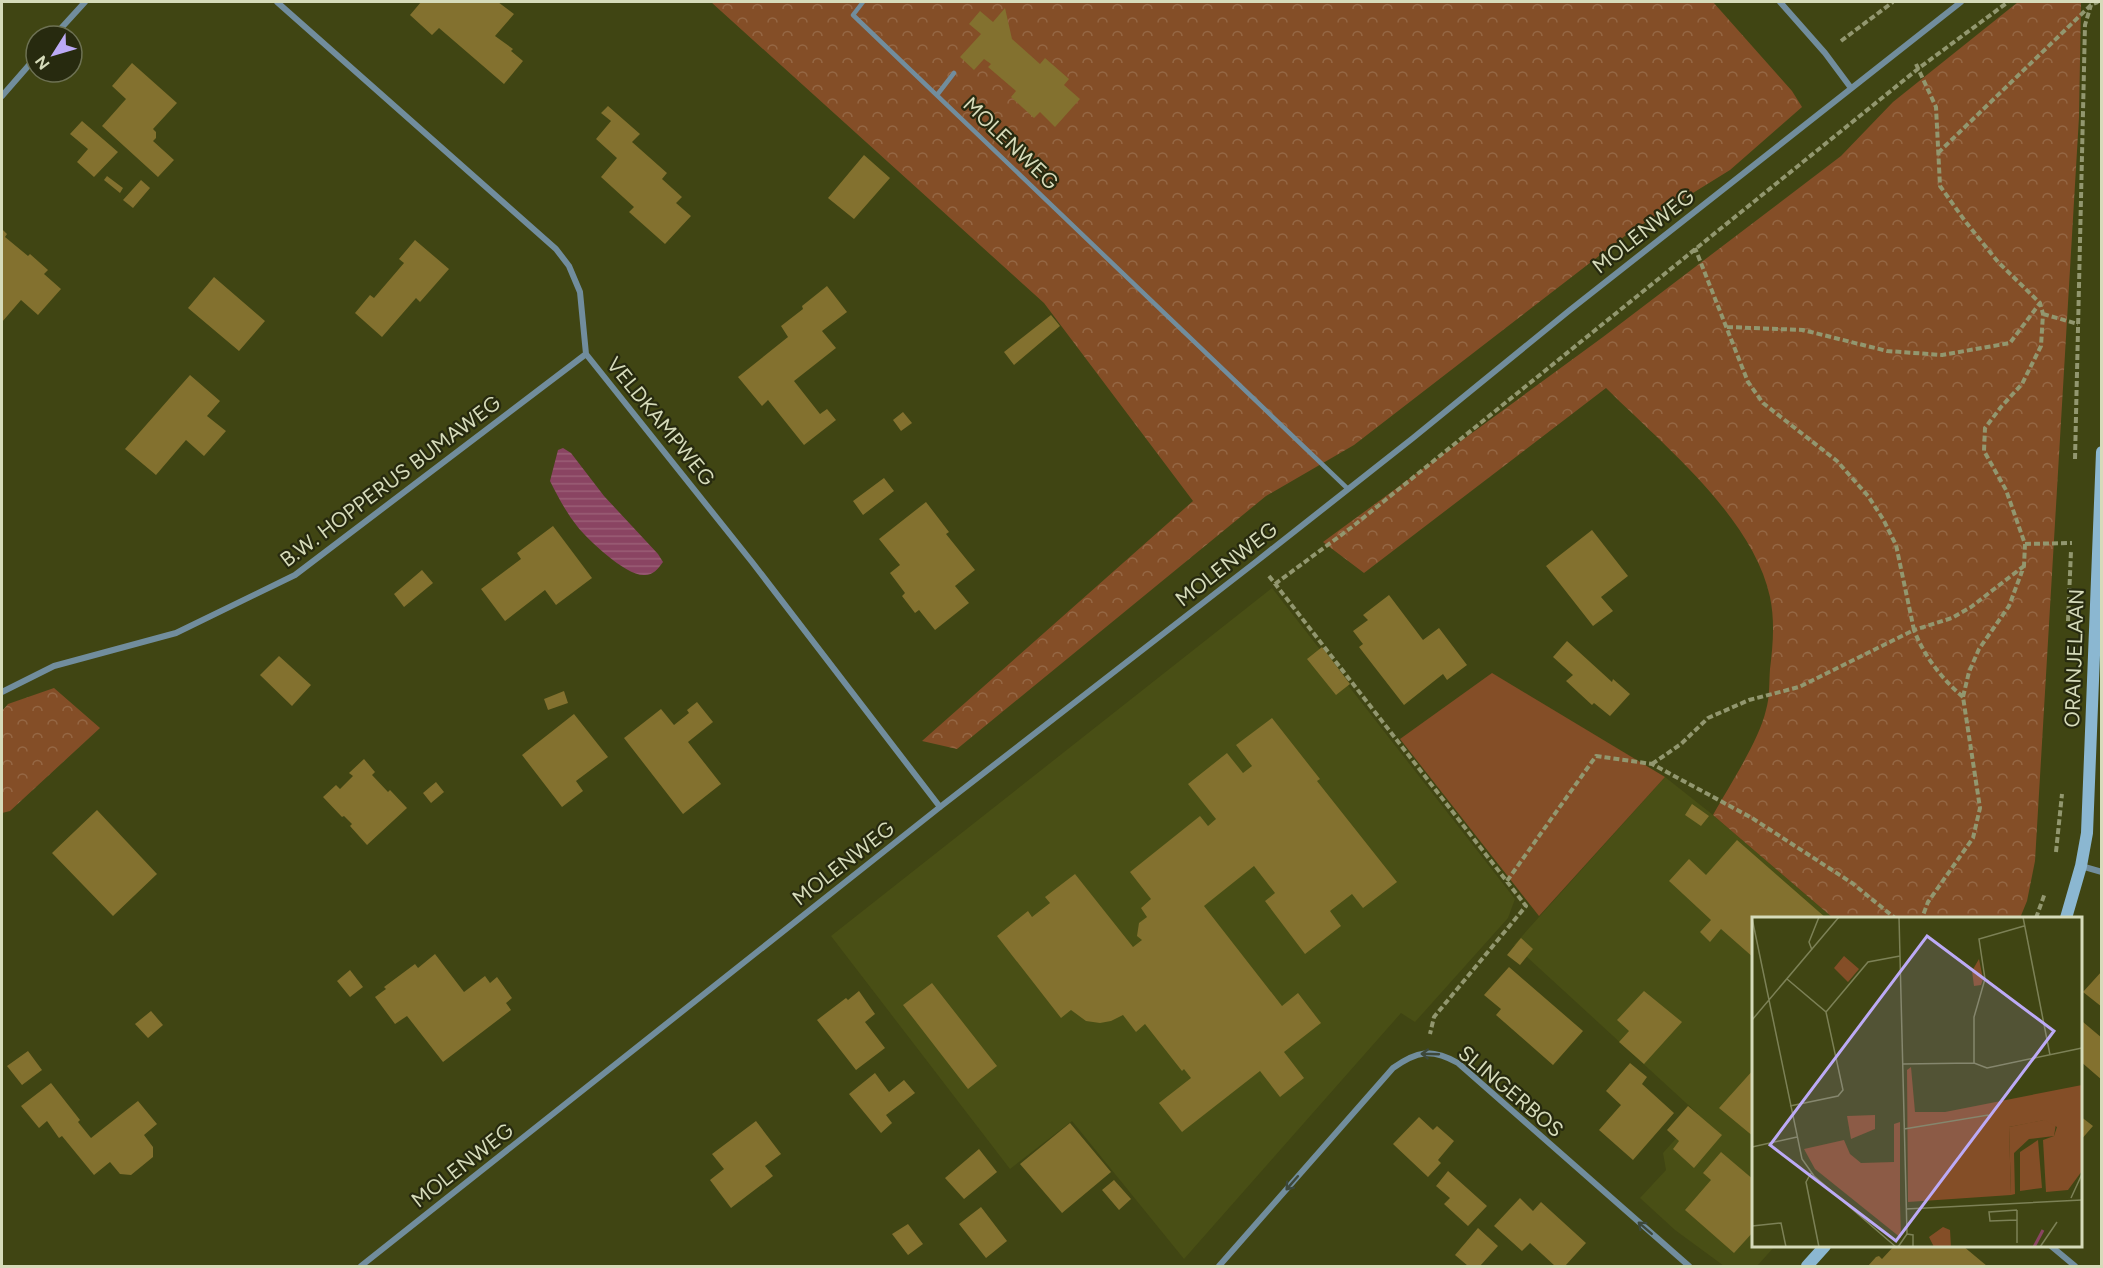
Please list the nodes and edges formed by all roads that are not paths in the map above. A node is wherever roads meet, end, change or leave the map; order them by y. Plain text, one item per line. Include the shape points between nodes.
1 (85, 2) edge
2 (277, 2) edge
3 (863, 2) edge
4 (1780, 2) edge
5 (1961, 2) edge
6 (65, 24) edge
7 (24, 71) edge
8 (954, 73) dead end
9 (1851, 88) junction
10 (937, 95) junction
11 (2, 96) edge
12 (586, 354) junction
13 (2102, 452) edge
14 (1348, 489) junction
15 (2, 692) edge
16 (940, 807) junction
17 (2081, 866) junction
18 (2102, 872) edge
19 (2066, 917) edge
20 (1823, 1247) edge
21 (2052, 1247) edge
22 (361, 1266) edge
23 (1219, 1266) edge
24 (1689, 1266) edge
25 (1807, 1266) edge
26 (2075, 1266) edge

1 - 6 street
2 - 12 street, VELDKAMPWEG via 556,249 569,266 580,292
3 - 10 lane, MOLENWEG via 853,15
4 - 9 street
5 - 9 street, MOLENWEG
7 - 11 street
8 - 10 lane, MOLENWEG
9 - 14 street, MOLENWEG
10 - 14 lane, MOLENWEG
12 - 15 street, B.W. HOPPERUS BUMAWEG via 295,575 176,633 54,666
12 - 16 street, VELDKAMPWEG
13 - 17 street, ORANJELAAN via 2087,833
14 - 16 street, MOLENWEG
16 - 22 street, MOLENWEG
17 - 18 street
17 - 19 street, ORANJELAAN
20 - 25 street
21 - 26 street
24 -> 23 street, SLINGERBOS via 1458,1064 1443,1055 1425,1052 1393,1068

